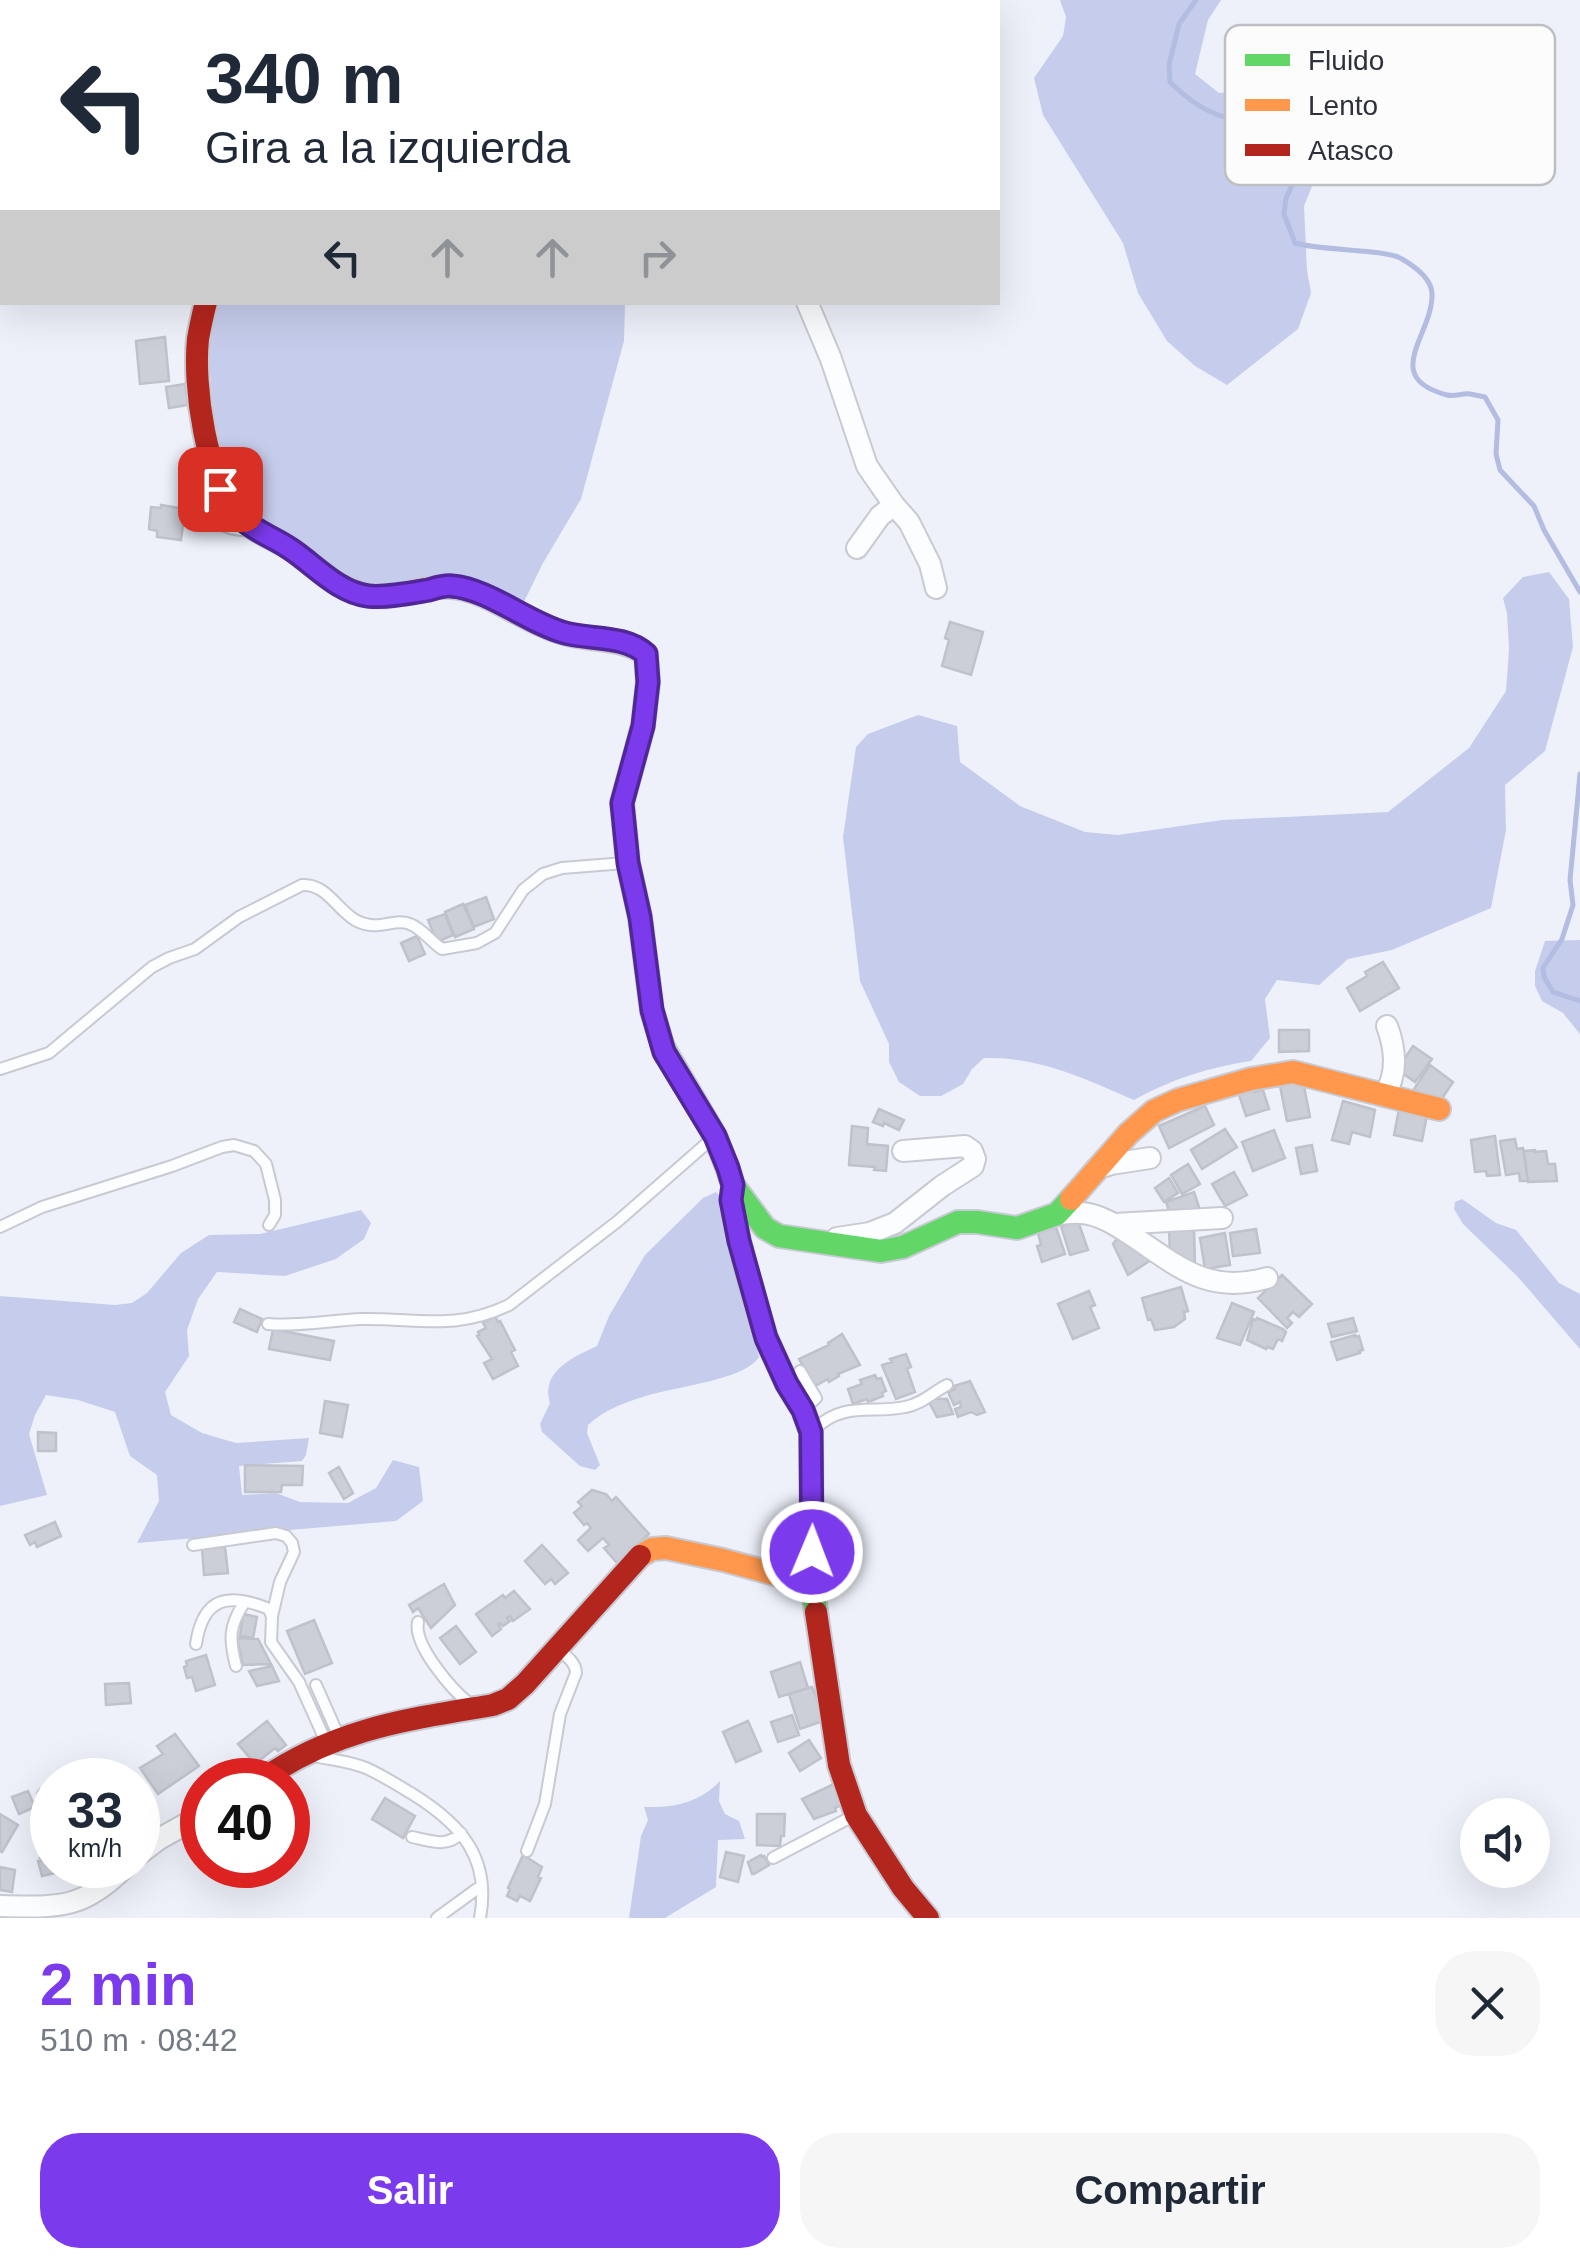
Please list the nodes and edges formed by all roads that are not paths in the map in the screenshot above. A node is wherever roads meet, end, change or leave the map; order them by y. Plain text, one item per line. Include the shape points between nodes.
1 (205, 305) edge
2 (807, 305) edge
3 (894, 505) junction
4 (194, 512) dead end
5 (256, 531) junction
6 (857, 548) dead end
7 (936, 588) dead end
8 (628, 863) junction
9 (1388, 1026) dead end
10 (0, 1069) edge
11 (1384, 1096) junction
12 (1439, 1109) dead end
13 (715, 1136) junction
14 (903, 1151) dead end
15 (1150, 1158) dead end
16 (1094, 1170) junction
17 (733, 1185) junction
18 (1057, 1214) junction
19 (1222, 1218) dead end
20 (269, 1224) dead end
21 (1115, 1224) junction
22 (0, 1227) edge
23 (826, 1242) junction
24 (1268, 1278) dead end
25 (268, 1324) dead end
26 (800, 1371) dead end
27 (947, 1384) dead end
28 (803, 1410) junction
29 (811, 1432) junction
30 (193, 1546) dead end
31 (812, 1584) junction
32 (244, 1603) junction
33 (272, 1617) junction
34 (418, 1622) dead end
35 (196, 1644) dead end
36 (557, 1649) junction
37 (236, 1666) dead end
38 (316, 1684) dead end
39 (474, 1708) junction
40 (325, 1744) junction
41 (294, 1758) edge
42 (856, 1815) junction
43 (462, 1832) junction
44 (412, 1838) dead end
45 (528, 1850) dead end
46 (773, 1858) dead end
47 (481, 1886) junction
48 (102, 1888) edge
49 (0, 1906) edge
50 (65, 1912) edge
51 (925, 1917) edge
52 (437, 1918) edge
53 (480, 1918) edge

1 - 5 street via 197,359 211,460 220,489
2 - 3 street via 867,466
3 - 6 street
3 - 7 street via 909,522
4 - 5 lane
5 - 8 street via 344,588 368,596 450,586 553,630 620,641 646,654 643,726 622,803
8 - 10 lane via 543,874 523,890 495,932 442,950 407,922 372,927 312,884 302,885 152,967 49,1053
8 - 13 street via 660,1041
9 - 11 street via 1395,1062
11 - 12 street
11 - 16 street via 1293,1072 1251,1080 1154,1111
13 - 17 street
13 - 25 lane via 618,1221 490,1314 431,1322
14 - 23 street via 964,1146 975,1159 895,1223
15 - 16 street
16 - 18 street
17 - 23 street via 765,1228
17 - 28 street via 733,1216 766,1338
18 - 21 street via 1082,1212
18 - 23 street via 1018,1228 958,1222 904,1248 881,1251
19 - 21 street
20 - 22 lane via 275,1200 266,1164 254,1151 234,1145
21 - 24 street via 1208,1282
26 - 28 lane via 816,1398
27 - 29 lane via 909,1407 837,1414
28 - 29 street
29 - 31 street
30 - 33 lane via 286,1536 294,1552
31 - 36 street via 652,1548
31 - 42 street via 834,1741
32 - 33 lane via 269,1609
32 - 35 lane via 214,1602 199,1624
32 - 37 lane via 231,1632
33 - 40 lane via 271,1642 300,1682
34 - 39 lane via 420,1642
36 - 39 street via 516,1693
36 - 45 lane via 576,1674
38 - 40 lane
39 - 40 street via 391,1722
40 - 41 street
40 - 43 lane via 320,1758 363,1766
42 - 46 lane
42 - 51 street
43 - 44 lane via 444,1843
43 - 47 lane via 475,1852
47 - 52 lane
47 - 53 lane
48 - 50 street
49 - 50 street

